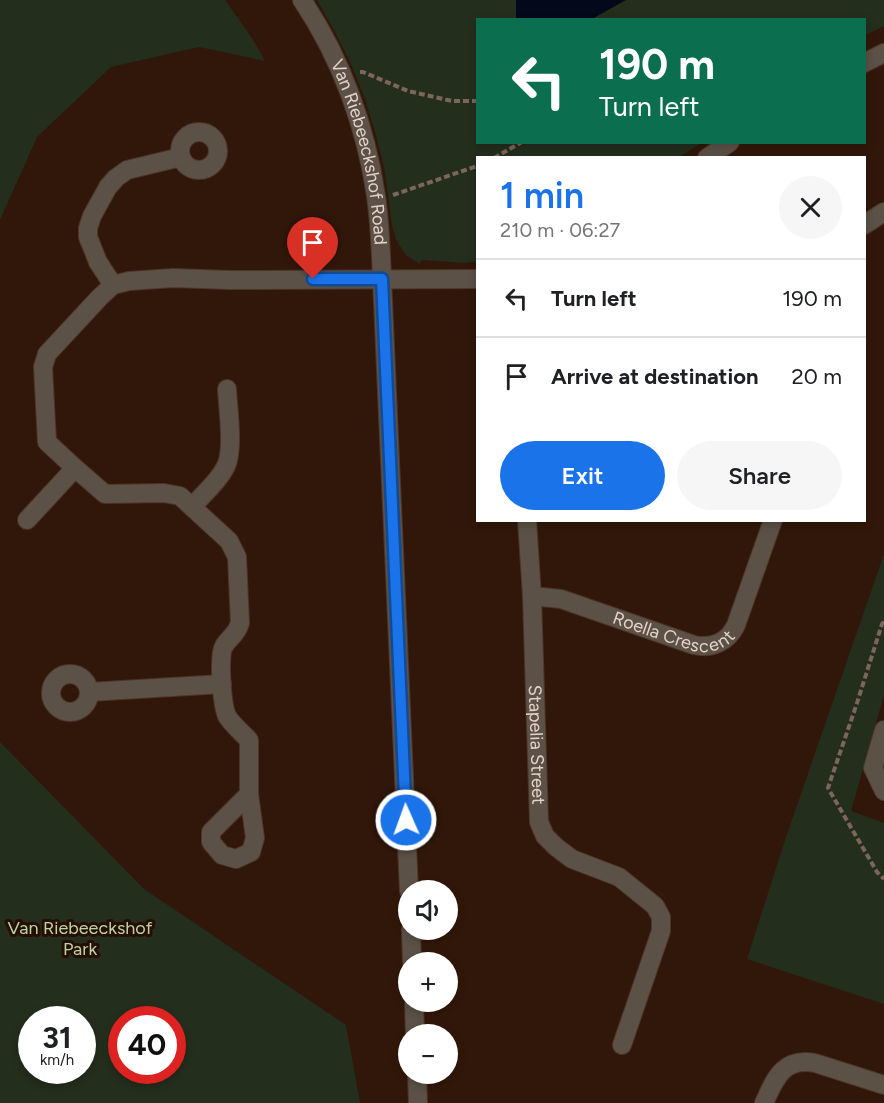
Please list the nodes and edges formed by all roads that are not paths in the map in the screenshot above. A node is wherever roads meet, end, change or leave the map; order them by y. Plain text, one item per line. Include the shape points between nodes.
1 (302, 0) edge
2 (884, 52) edge
3 (866, 62) edge
4 (727, 144) edge
5 (710, 156) edge
6 (181, 157) dead end
7 (884, 212) edge
8 (866, 224) edge
9 (382, 279) junction
10 (476, 279) edge
11 (113, 285) junction
12 (227, 389) dead end
13 (75, 468) junction
14 (192, 507) junction
15 (27, 520) dead end
16 (527, 522) edge
17 (772, 522) edge
18 (532, 596) junction
19 (222, 684) junction
20 (89, 692) dead end
21 (884, 730) edge
22 (884, 792) edge
23 (249, 794) dead end
24 (409, 880) edge
25 (622, 1045) dead end
26 (419, 1084) edge
27 (884, 1085) edge
28 (422, 1101) edge
29 (764, 1103) edge

1 - 9 street, Van Riebeeckshof Road via 342,75 363,136 376,195
2 - 3 street
4 - 5 street
6 - 11 street via 127,170 108,187 92,216 88,237
7 - 8 street
9 - 10 street
9 - 11 street via 173,278
9 - 24 street, Van Riebeeckshof Road
11 - 13 street via 47,354 43,367 47,442
12 - 14 street via 227,465
13 - 14 street via 105,494 164,493 180,496
13 - 15 street
14 - 19 street via 229,541 237,557 240,623 220,655
16 - 18 street, Stapelia Street
17 - 18 street, Roella Crescent via 736,625 729,637 716,644 694,645 561,599
18 - 25 street, Stapelia Street via 539,822 556,848 572,859 619,877 655,906 661,917 661,931
19 - 20 street
19 - 23 street via 227,716 249,741
21 - 22 street via 873,768
26 - 28 street
27 - 29 street via 814,1063 798,1062 774,1079

